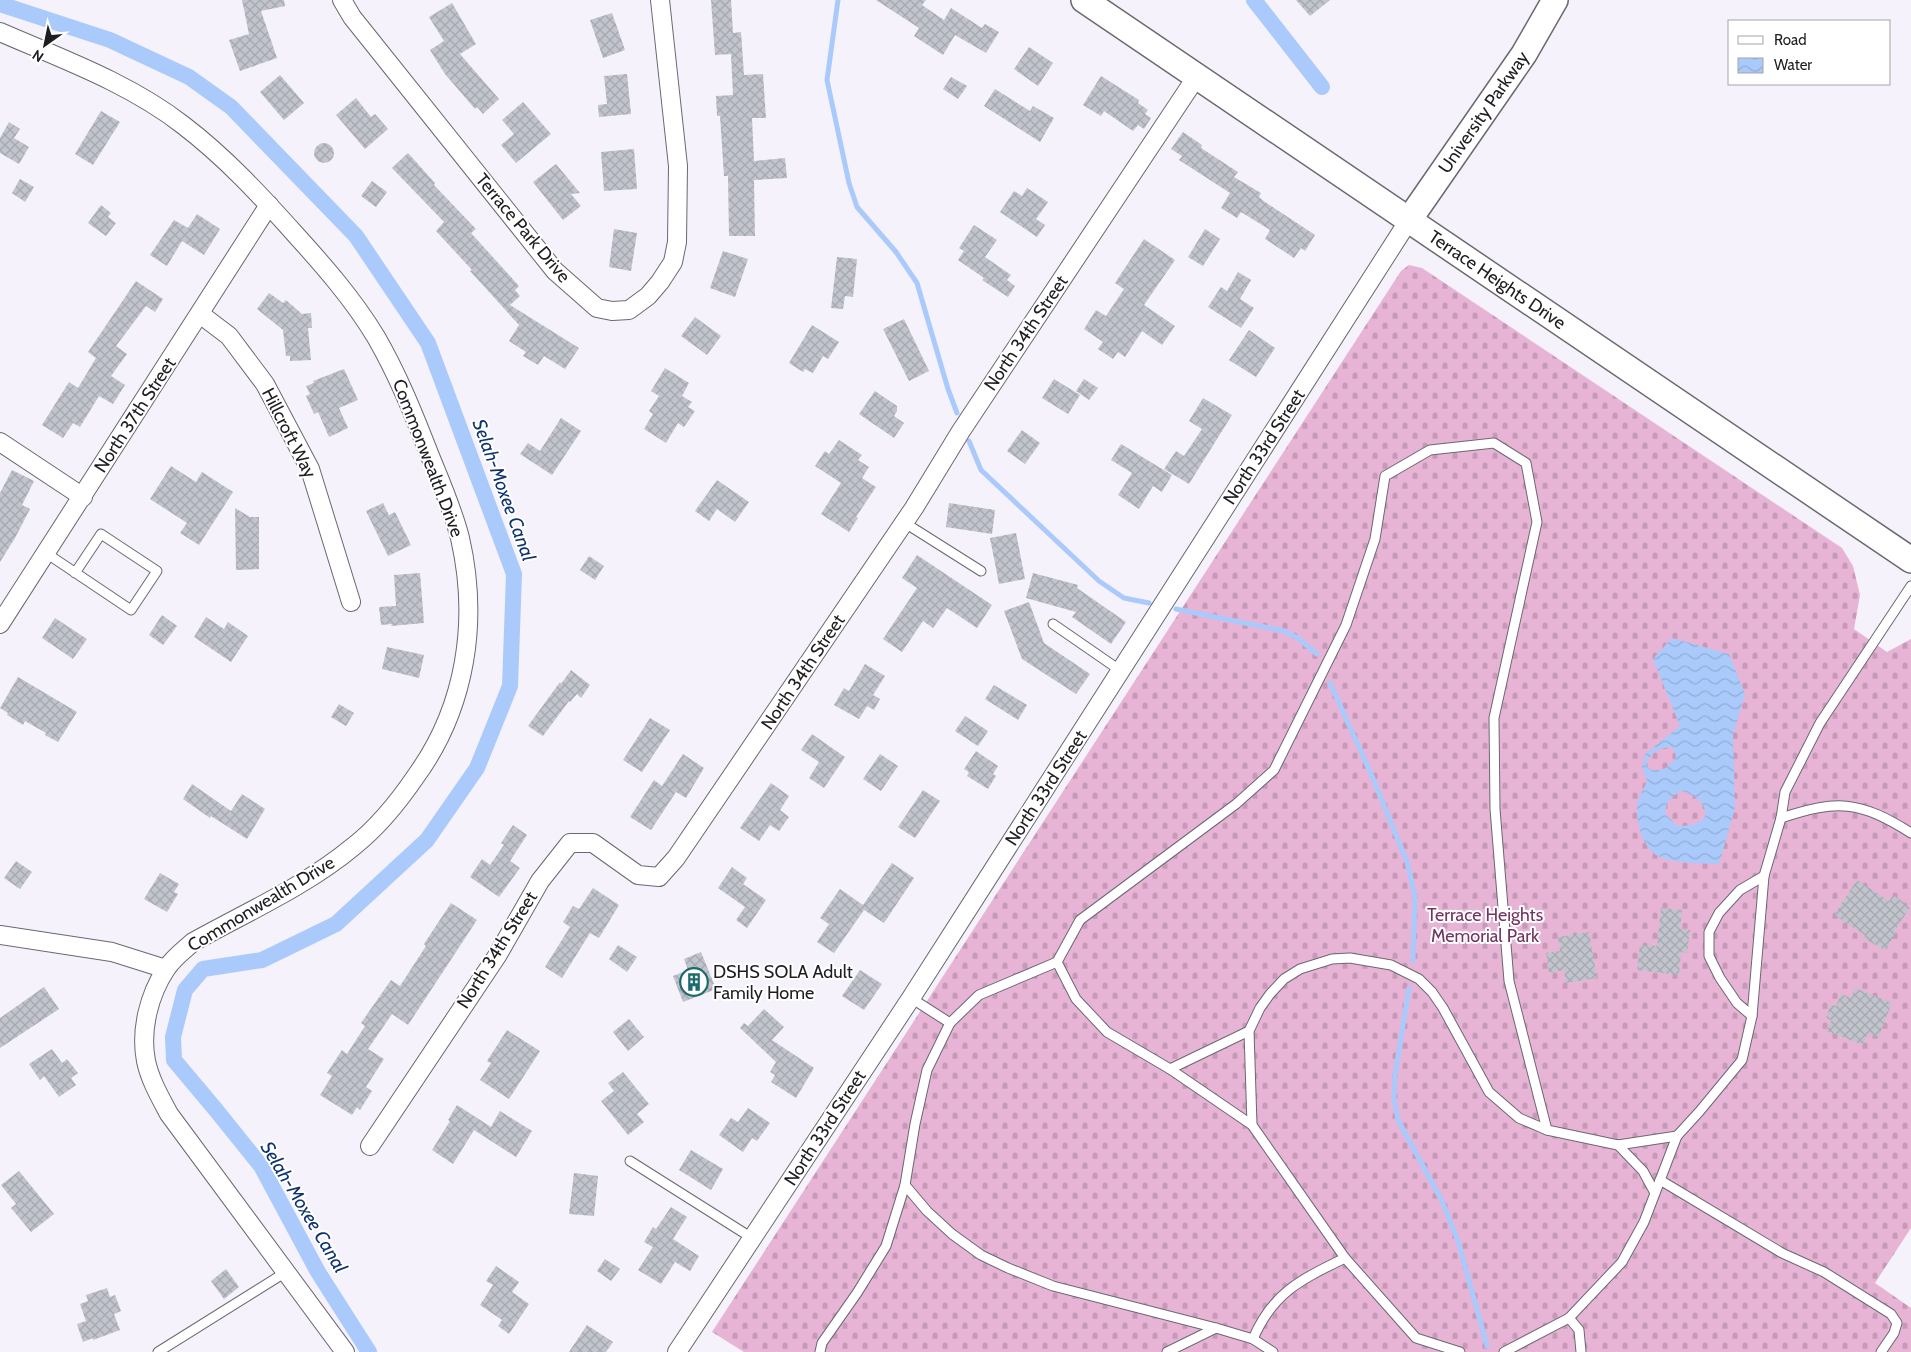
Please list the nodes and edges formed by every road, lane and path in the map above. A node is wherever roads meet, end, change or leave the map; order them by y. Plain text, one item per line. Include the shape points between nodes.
1 (342, 0) edge
2 (660, 0) edge
3 (1084, 0) edge
4 (1554, 0) edge
5 (0, 32) edge
6 (1197, 76) junction
7 (269, 205) junction
8 (1409, 220) junction
9 (200, 314) junction
10 (0, 442) edge
11 (83, 497) junction
12 (904, 522) junction
13 (46, 553) junction
14 (1911, 560) edge
15 (981, 571) dead end
16 (75, 573) junction
17 (1911, 586) edge
18 (350, 602) dead end
19 (0, 624) edge
20 (1053, 624) dead end
21 (1121, 671) junction
22 (1781, 818) junction
23 (1911, 833) edge
24 (1764, 876) junction
25 (0, 935) edge
26 (1057, 962) junction
27 (166, 969) junction
28 (911, 998) junction
29 (1752, 1016) junction
30 (950, 1023) junction
31 (1249, 1031) junction
32 (1170, 1069) junction
33 (1252, 1125) junction
34 (1547, 1130) junction
35 (1677, 1136) junction
36 (1618, 1145) junction
37 (370, 1146) dead end
38 (630, 1161) dead end
39 (1660, 1180) junction
40 (905, 1185) junction
41 (1655, 1193) junction
42 (752, 1238) junction
43 (1344, 1258) junction
44 (286, 1272) junction
45 (1569, 1318) junction
46 (1216, 1328) junction
47 (1254, 1339) junction
48 (158, 1352) edge
49 (345, 1352) edge
50 (677, 1352) edge
51 (820, 1352) edge
52 (1167, 1352) edge
53 (1273, 1352) edge
54 (1460, 1352) edge
55 (1504, 1352) edge
56 (1581, 1352) edge
57 (1881, 1352) edge

1 - 2 street, Terrace Park Drive via 352,17 555,271 597,308 612,311 629,310 648,296 673,262 677,242 678,166
3 - 6 main road, Terrace Heights Drive
4 - 8 main road, University Parkway via 1524,54
5 - 7 street, Commonwealth Drive via 146,99 226,161
6 - 8 main road, Terrace Heights Drive
6 - 12 street, North 34th Street via 960,431
7 - 9 street, North 37th Street
7 - 27 street, Commonwealth Drive via 344,291 375,335 402,386 459,535 467,574 470,616 465,656 458,694 440,735 418,774 387,813 356,845 318,873 193,942
8 - 14 main road, Terrace Heights Drive
8 - 21 street, North 33rd Street
9 - 11 street, North 37th Street
9 - 18 street, Hillcroft Way via 229,336 265,384 310,469
10 - 11 street
11 - 13 street, North 37th Street
12 - 15 lane
12 - 37 street, North 34th Street via 676,858 659,877 638,875 593,843 570,843 540,881 497,956
13 - 16 lane
13 - 19 street, North 37th Street
16 - 16 lane via 131,610 157,571 101,534
17 - 22 lane via 1820,723 1785,792
20 - 21 lane
21 - 28 street, North 33rd Street
22 - 23 lane via 1836,804 1890,819
22 - 24 lane
24 - 29 lane
24 - 29 lane via 1740,890 1719,913 1709,932 1709,956 1720,978 1736,1003
25 - 27 street via 112,952
26 - 30 lane via 979,995
26 - 32 lane via 1076,999 1107,1032
26 - 34 lane via 1080,920 1236,804 1274,770 1346,625 1375,538 1385,476 1430,450 1494,443 1526,463 1537,522 1494,718 1495,810 1509,981
27 - 44 street, Commonwealth Drive via 151,1000 144,1028 146,1061 155,1086 169,1114
28 - 30 lane
28 - 42 street, North 33rd Street
29 - 35 lane via 1742,1060
30 - 40 lane via 927,1070
31 - 32 lane
31 - 33 lane
31 - 34 lane via 1270,994 1284,979 1300,969 1332,959 1350,958 1391,965 1419,979 1432,992 1489,1092 1519,1118
32 - 33 lane
33 - 43 lane
34 - 36 lane
35 - 36 lane
35 - 39 lane
36 - 41 lane via 1643,1171
38 - 42 lane
39 - 41 lane
39 - 57 lane via 1892,1314 1897,1323
40 - 46 lane via 952,1234 981,1255 1008,1268 1053,1286
40 - 51 lane via 886,1246 822,1343
41 - 45 lane via 1644,1222 1622,1262
42 - 50 street, North 33rd Street
43 - 47 lane via 1306,1277 1279,1297 1261,1321
43 - 54 lane via 1416,1338
44 - 48 lane
44 - 49 street, Commonwealth Drive
45 - 55 lane
45 - 56 lane via 1579,1330
46 - 47 lane
46 - 52 lane
47 - 53 lane

